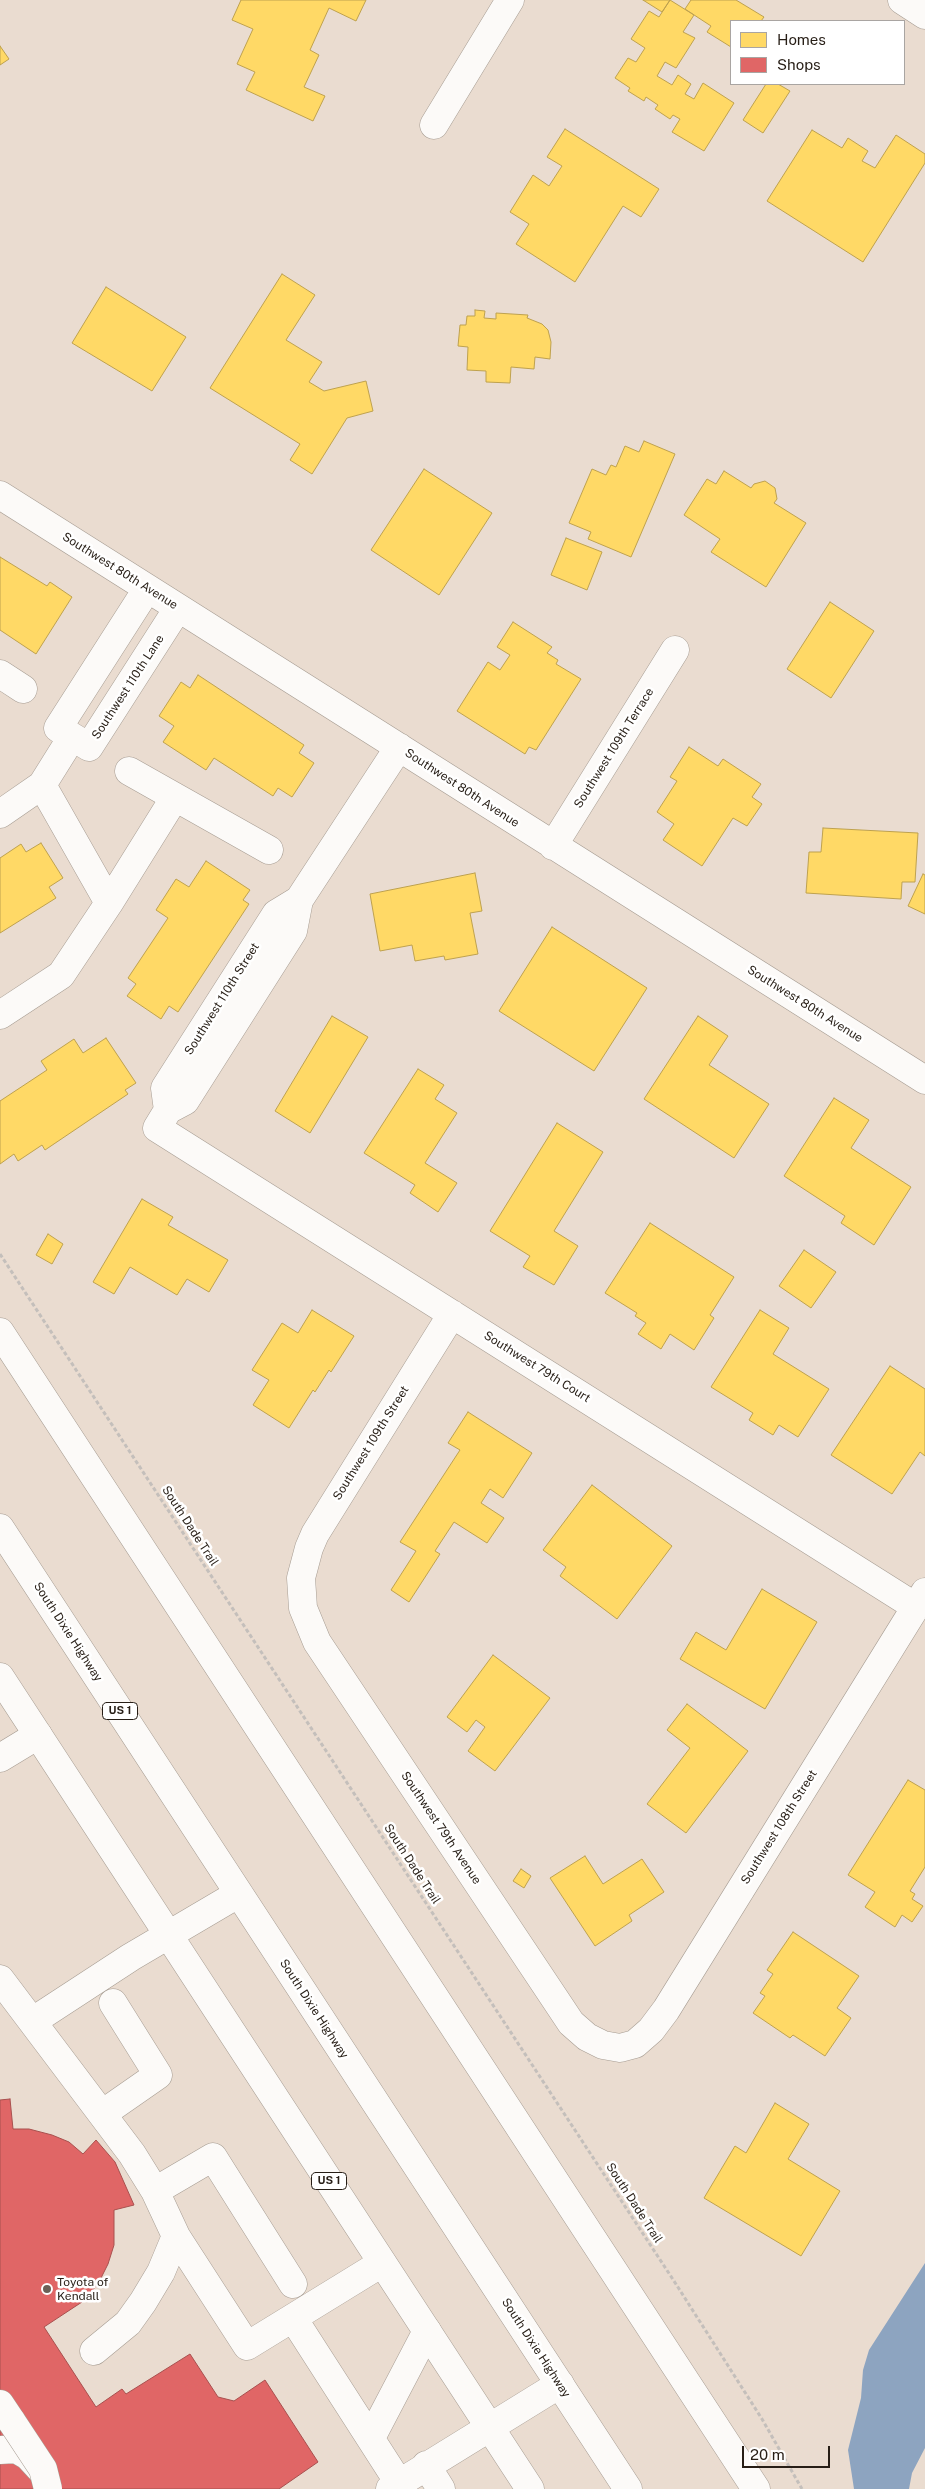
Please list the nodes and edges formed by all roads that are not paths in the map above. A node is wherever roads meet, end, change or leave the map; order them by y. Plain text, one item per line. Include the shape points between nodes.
1 (510, 0) edge
2 (902, 0) edge
3 (925, 15) edge
4 (434, 126) dead end
5 (0, 495) edge
6 (147, 589) junction
7 (178, 608) junction
8 (675, 650) dead end
9 (0, 674) edge
10 (23, 689) dead end
11 (73, 737) junction
12 (399, 747) junction
13 (129, 770) dead end
14 (42, 785) junction
15 (175, 798) junction
16 (0, 814) edge
17 (553, 846) junction
18 (269, 850) dead end
19 (108, 903) junction
20 (0, 1015) edge
21 (925, 1080) edge
22 (163, 1119) joint
23 (452, 1314) junction
24 (0, 1332) edge
25 (0, 1528) edge
26 (301, 1578) joint
27 (920, 1600) edge
28 (0, 1678) edge
29 (38, 1735) junction
30 (0, 1758) edge
31 (238, 1894) junction
32 (168, 1935) junction
33 (0, 1979) edge
34 (112, 2003) dead end
35 (33, 2021) junction
36 (620, 2048) joint
37 (102, 2114) junction
38 (154, 2190) junction
39 (176, 2236) junction
40 (382, 2263) junction
41 (293, 2284) dead end
42 (293, 2318) junction
43 (426, 2331) junction
44 (94, 2350) dead end
45 (560, 2384) junction
46 (6, 2413) edge
47 (489, 2427) junction
48 (371, 2438) junction
49 (8, 2450) edge
50 (426, 2465) junction
51 (394, 2486) edge
52 (48, 2489) edge
53 (54, 2489) edge
54 (440, 2489) edge
55 (530, 2489) edge
56 (628, 2489) edge
57 (756, 2489) edge

1 - 4 main road
2 - 3 main road
5 - 6 main road, Southwest 80th Avenue
6 - 7 main road, Southwest 80th Avenue
6 - 11 main road
7 - 11 main road, Southwest 110th Lane
7 - 12 main road, Southwest 80th Avenue
8 - 17 main road, Southwest 109th Terrace
9 - 10 main road
11 - 14 main road
12 - 17 main road, Southwest 80th Avenue
12 - 22 main road, Southwest 110th Street via 299,900 293,931 185,1101
13 - 15 main road
14 - 16 main road
14 - 19 main road
15 - 18 main road
15 - 19 main road
17 - 21 main road, Southwest 80th Avenue
19 - 20 main road via 61,975
22 - 23 main road, Southwest 79th Court
23 - 26 main road, Southwest 109th Street via 322,1520 308,1548
23 - 27 main road, Southwest 79th Court
24 - 57 main road
25 - 31 main road, South Dixie Highway / US 1
26 - 36 main road, Southwest 79th Avenue via 303,1608 317,1642 571,2023 587,2037 603,2045
27 - 36 main road, Southwest 108th Street via 666,2010 646,2035 635,2044
28 - 29 main road, US 1
29 - 30 main road
29 - 32 main road, US 1
31 - 32 main road
31 - 45 main road, South Dixie Highway / US 1
32 - 35 main road
32 - 40 main road, US 1
33 - 35 main road
34 - 37 main road via 158,2075
35 - 37 main road
37 - 38 main road
38 - 39 main road
38 - 41 main road via 213,2157
39 - 42 main road via 246,2346
39 - 44 main road via 160,2272 128,2323
40 - 42 main road
40 - 43 main road, US 1
42 - 48 main road
43 - 47 main road, US 1
43 - 48 main road
45 - 47 main road
45 - 56 main road, South Dixie Highway / US 1
46 - 52 main road, bridge via 43,2469
47 - 50 main road
47 - 55 main road, US 1
48 - 51 main road
49 - 53 main road via 33,2461
50 - 51 main road
50 - 54 main road

